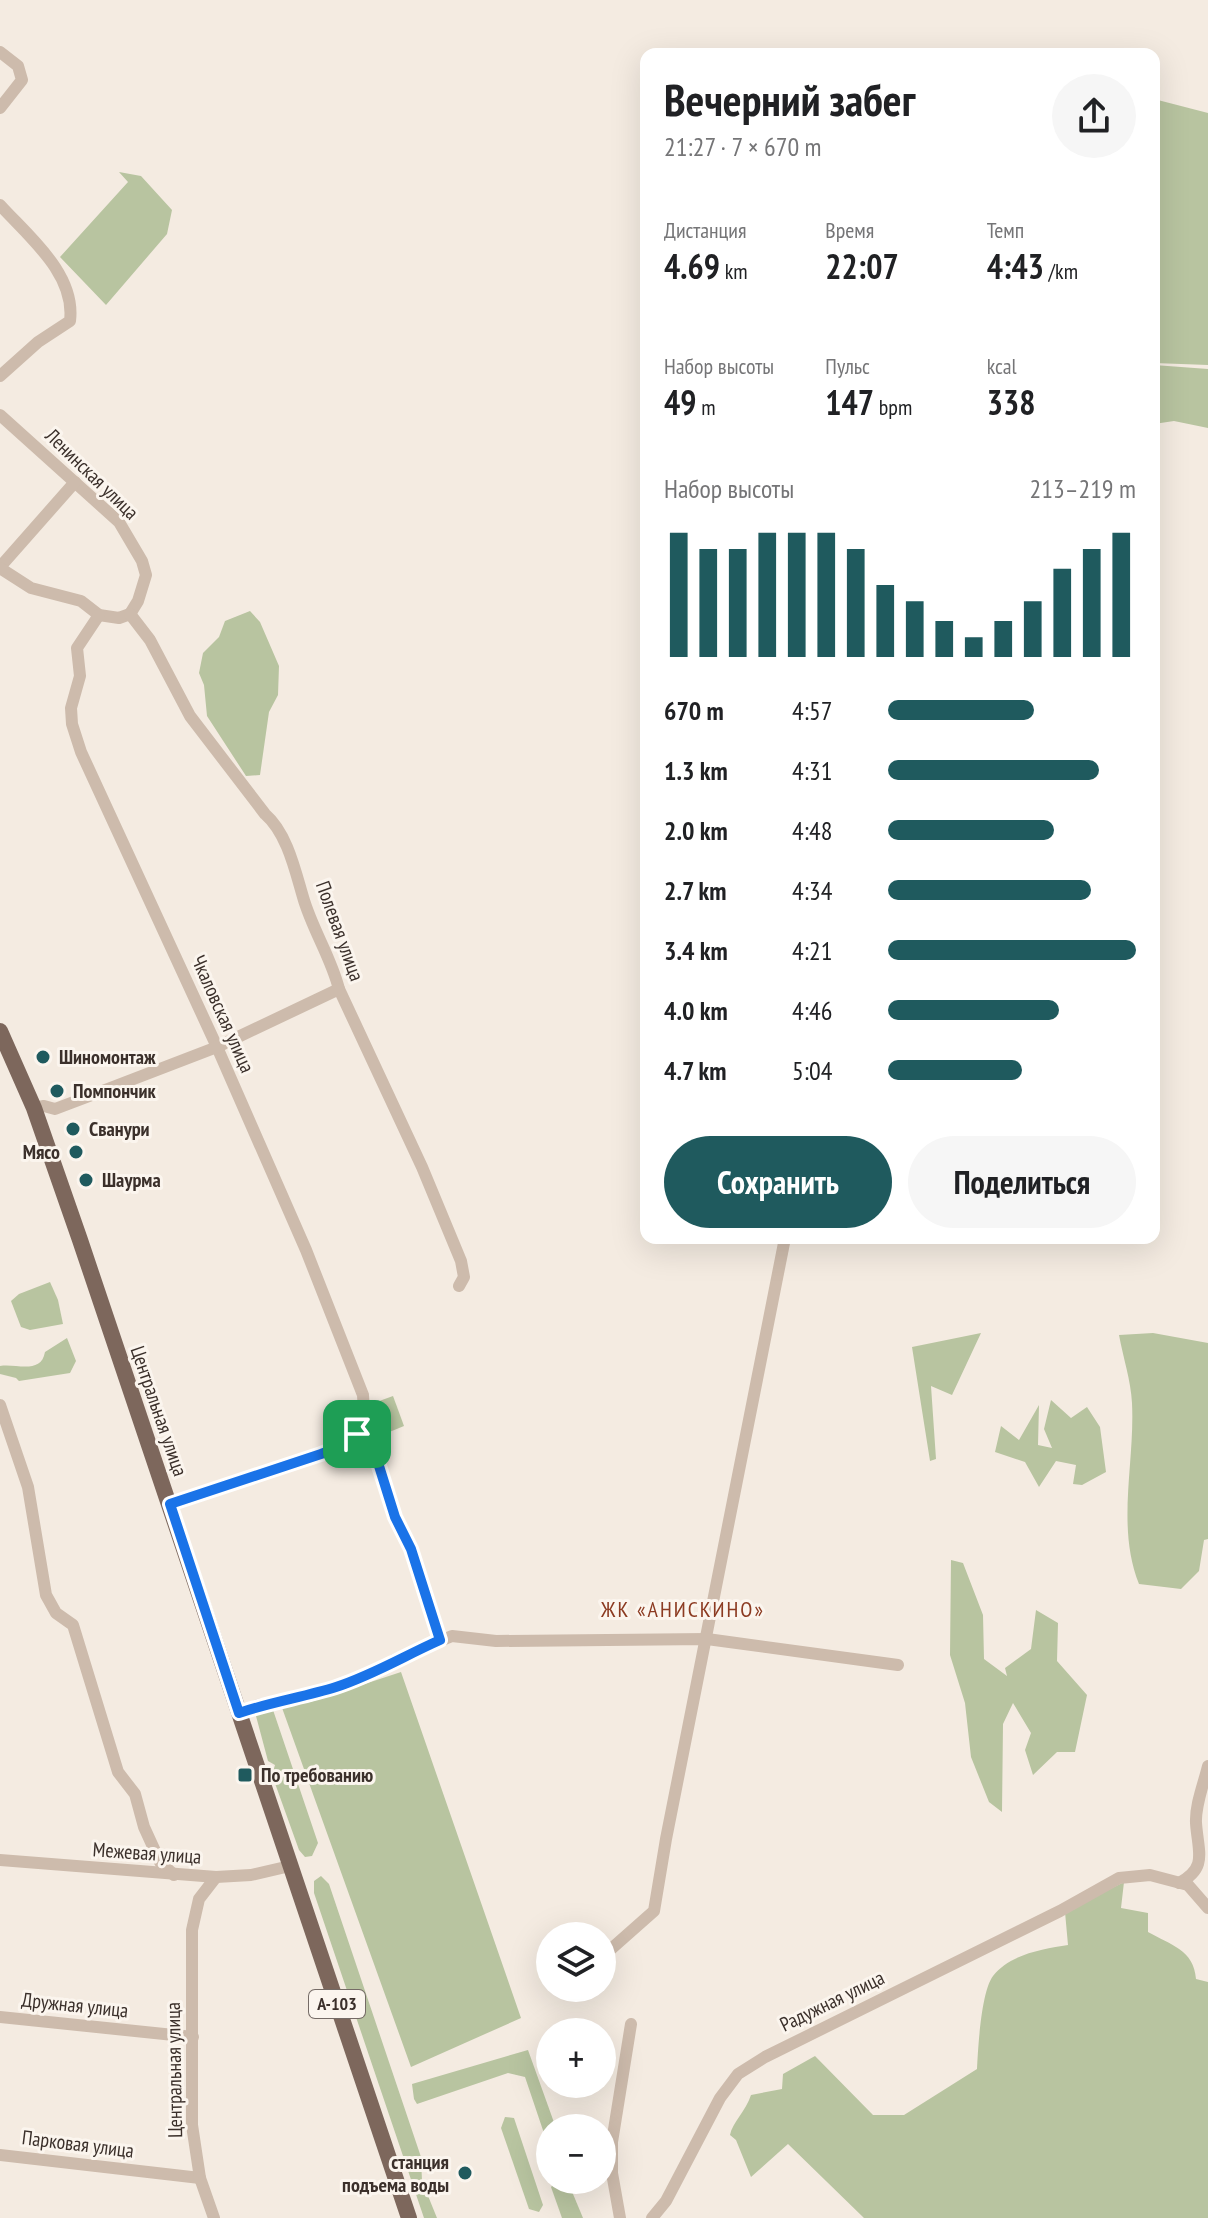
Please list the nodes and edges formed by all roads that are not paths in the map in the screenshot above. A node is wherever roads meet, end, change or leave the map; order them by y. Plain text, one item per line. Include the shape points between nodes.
1 (0, 52) edge
2 (0, 108) edge
3 (0, 205) edge
4 (0, 376) edge
5 (0, 415) edge
6 (75, 482) junction
7 (0, 567) edge
8 (130, 614) junction
9 (99, 615) junction
10 (339, 989) junction
11 (0, 1031) edge
12 (217, 1047) junction
13 (34, 1108) junction
14 (784, 1244) edge
15 (459, 1286) dead end
16 (0, 1405) edge
17 (357, 1434) junction
18 (170, 1504) junction
19 (707, 1639) junction
20 (440, 1640) junction
21 (898, 1665) dead end
22 (239, 1713) junction
23 (1208, 1766) edge
24 (1202, 1821) edge
25 (0, 1860) edge
26 (290, 1866) junction
27 (174, 1875) junction
28 (216, 1877) junction
29 (1179, 1883) junction
30 (1208, 1908) edge
31 (616, 1945) edge
32 (0, 2017) edge
33 (631, 2024) dead end
34 (193, 2037) junction
35 (0, 2155) edge
36 (200, 2178) junction
37 (214, 2218) edge
38 (409, 2218) edge
39 (620, 2218) edge
40 (652, 2218) edge

1 - 2 street via 18,66 22,80
3 - 4 street via 44,253 66,285 72,305 70,321
5 - 6 street, Ленинская улица
6 - 7 street
6 - 8 street, Ленинская улица via 119,522 142,561 146,575
7 - 9 street via 31,588 81,601
8 - 9 street
8 - 10 street, Полевая улица via 150,640 190,716 275,823
9 - 12 street, Чкаловская улица via 77,648 80,676 72,724
10 - 12 street
10 - 15 street, Полевая улица via 461,1261 464,1277
11 - 13 main road, Центральная улица / А-103
12 - 13 street via 55,1109
12 - 17 street, Чкаловская улица via 343,1338 363,1395
13 - 18 main road, Центральная улица / А-103
14 - 19 street
16 - 27 street via 28,1487 46,1595 56,1613 73,1625 118,1772 135,1794 160,1862
17 - 18 street via 321,1454
17 - 20 street via 374,1450
18 - 22 main road, Центральная улица / А-103
19 - 20 street
19 - 21 street
19 - 31 street via 654,1911
20 - 22 street via 379,1671
22 - 26 main road, Центральная улица / А-103
23 - 24 street
24 - 29 street via 1200,1867
25 - 27 street, Межевая улица
26 - 28 street, Межевая улица
26 - 38 main road, Центральная улица / А-103
27 - 28 street, Межевая улица
28 - 34 street, Центральная улица via 199,1899 192,1930
29 - 30 street via 1188,1885
29 - 40 street, Радужная улица via 1150,1875 1119,1878 738,2074
32 - 34 street, Дружная улица
33 - 39 street via 612,2142
34 - 36 street, Центральная улица via 192,2125
35 - 36 street, Парковая улица
36 - 37 street, Центральная улица

